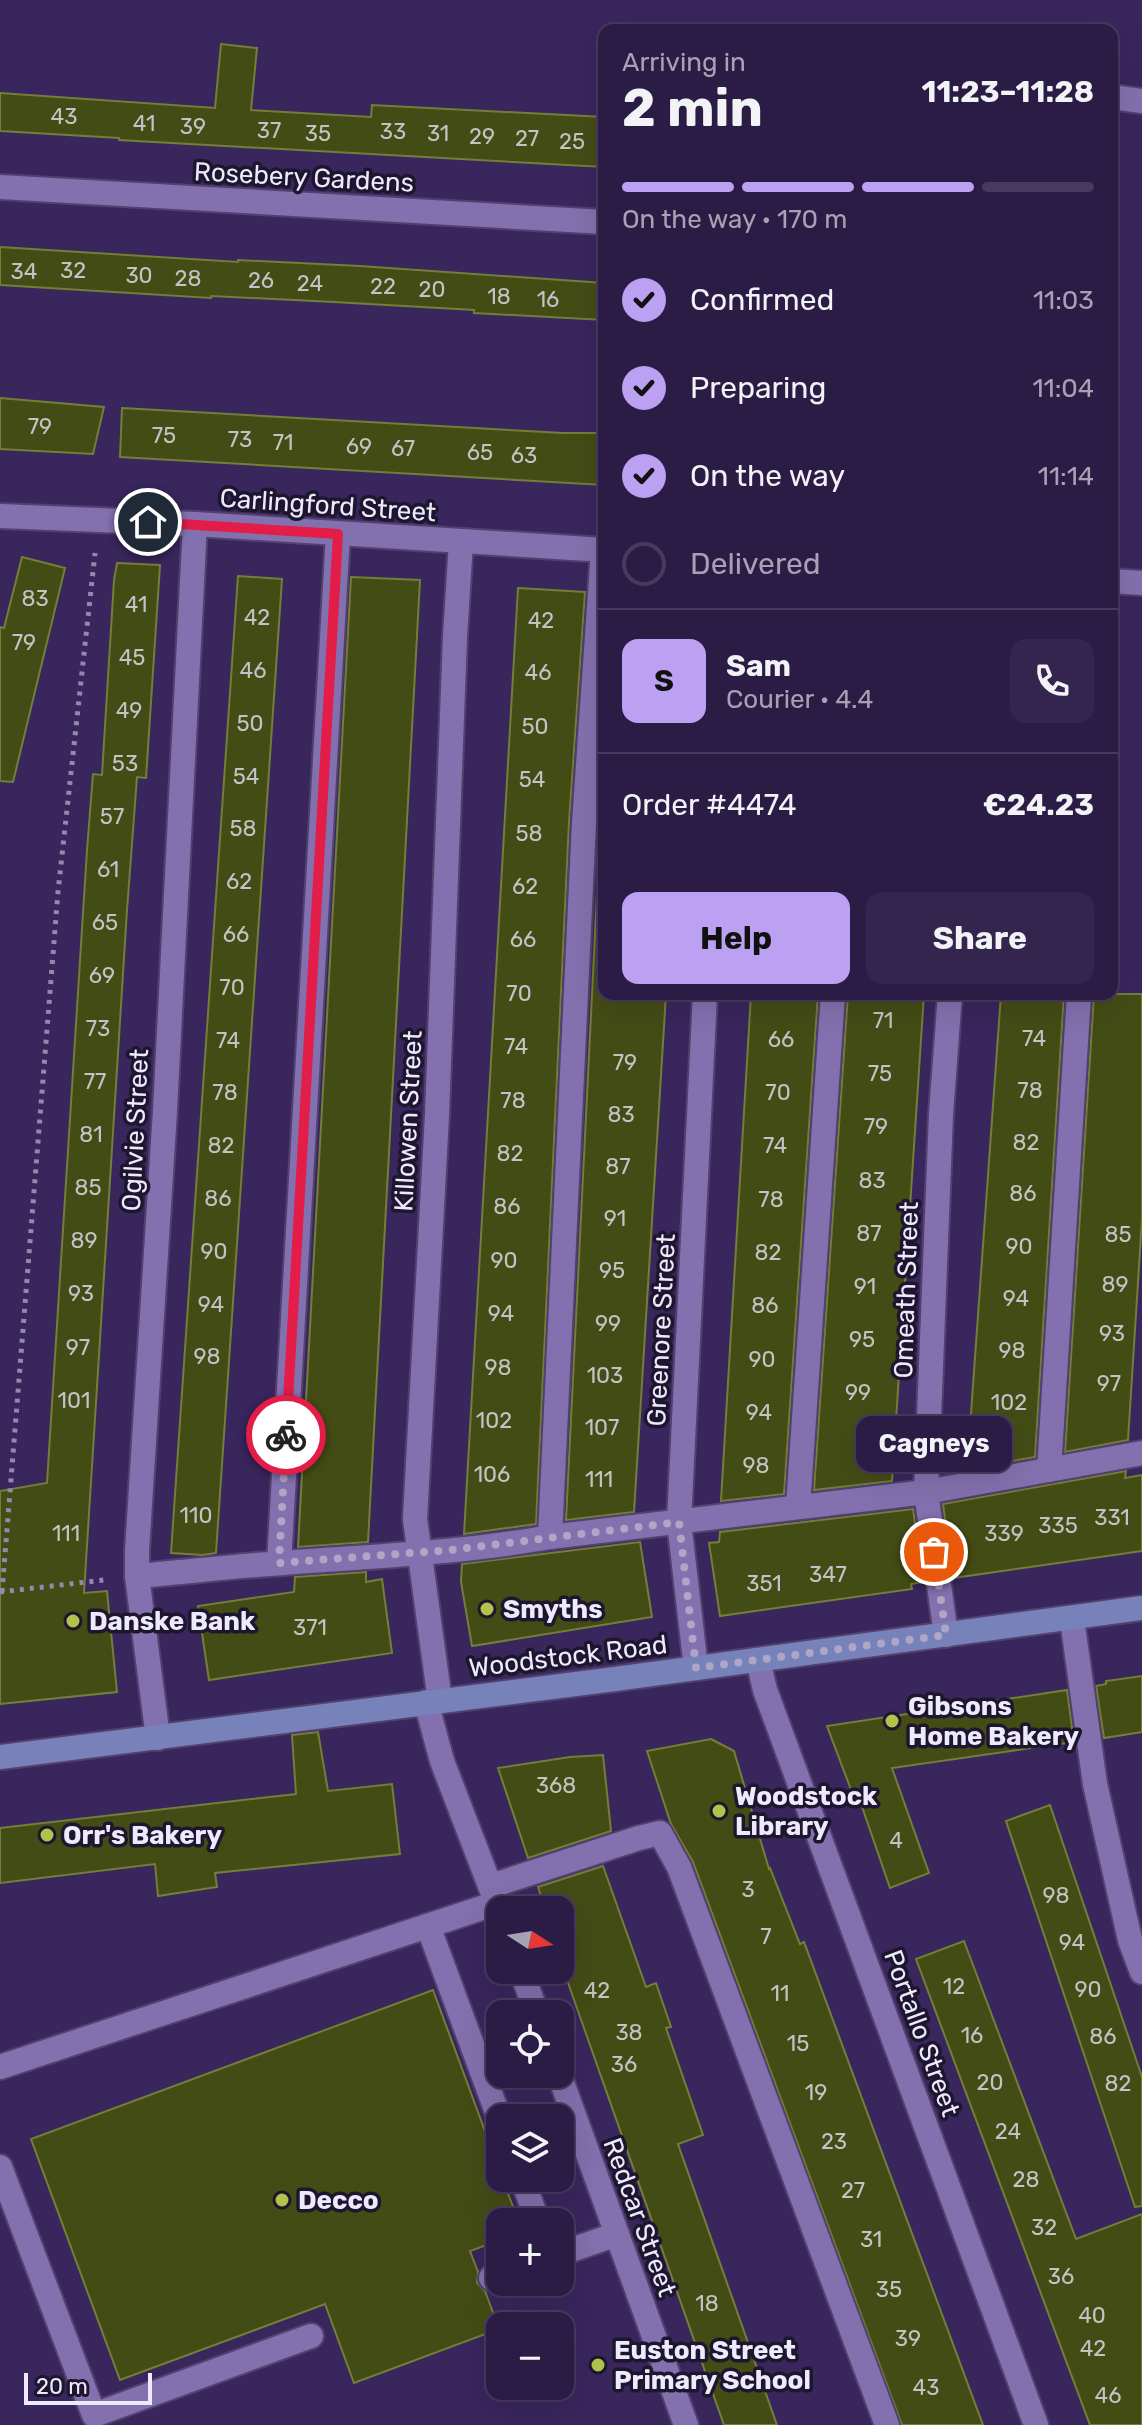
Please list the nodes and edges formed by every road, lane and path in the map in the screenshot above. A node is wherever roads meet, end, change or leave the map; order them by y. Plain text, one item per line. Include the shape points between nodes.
1 (1118, 98) edge
2 (1142, 101) edge
3 (0, 187) edge
4 (598, 222) edge
5 (0, 516) edge
6 (98, 520) junction
7 (195, 524) junction
8 (338, 534) junction
9 (461, 541) junction
10 (598, 550) edge
11 (1118, 581) edge
12 (1142, 583) edge
13 (598, 622) edge
14 (705, 1000) edge
15 (833, 1000) edge
16 (950, 1000) edge
17 (1079, 1000) edge
18 (1142, 1453) edge
19 (1049, 1470) junction
20 (926, 1492) junction
21 (798, 1507) junction
22 (679, 1522) junction
23 (550, 1537) junction
24 (418, 1553) junction
25 (279, 1563) junction
26 (137, 1576) junction
27 (1, 1591) edge
28 (1142, 1608) edge
29 (1072, 1619) junction
30 (946, 1635) junction
31 (758, 1660) junction
32 (696, 1668) junction
33 (433, 1702) junction
34 (158, 1738) junction
35 (0, 1757) edge
36 (494, 1896) edge
37 (505, 1896) edge
38 (486, 1904) edge
39 (428, 1926) junction
40 (1142, 1972) edge
41 (0, 2067) edge
42 (564, 2088) edge
43 (494, 2104) edge
44 (0, 2167) edge
45 (617, 2234) junction
46 (574, 2249) edge
47 (311, 2336) dead end
48 (686, 2425) edge
49 (887, 2425) edge
50 (1036, 2425) edge

1 - 2 street
3 - 4 street, Rosebery Gardens
5 - 6 street, Carlingford Street
6 - 7 street, Carlingford Street
6 - 27 path via 58,892
7 - 8 street, Carlingford Street
7 - 26 street, Ogilvie Street
8 - 9 street, Carlingford Street
8 - 25 street
9 - 10 street, Carlingford Street
9 - 24 street, Killowen Street via 415,1519
11 - 12 street
13 - 23 street
14 - 22 street, Greenore Street
15 - 21 street
16 - 20 street, Omeath Street
17 - 19 street
18 - 19 street
19 - 20 street
20 - 21 street
20 - 30 street, Omeath Street
21 - 22 street
22 - 23 street
22 - 32 street, Greenore Street
23 - 24 street
24 - 25 street
24 - 33 street, Killowen Street
25 - 26 street
26 - 27 path
26 - 34 street, Ogilvie Street
28 - 29 street, Woodstock Road
29 - 30 street, Woodstock Road
29 - 40 street via 1095,1784
30 - 31 street, Woodstock Road
31 - 32 street, Woodstock Road
31 - 50 street, Portallo Street
32 - 33 street, Woodstock Road
33 - 34 street, Woodstock Road
33 - 36 street via 442,1761
34 - 35 street, Woodstock Road
37 - 49 street via 660,1833 679,1867
38 - 39 street
39 - 41 street
39 - 43 street
42 - 45 street, Redcar Street
44 - 47 street via 94,2415
45 - 46 street
45 - 48 street, Redcar Street

